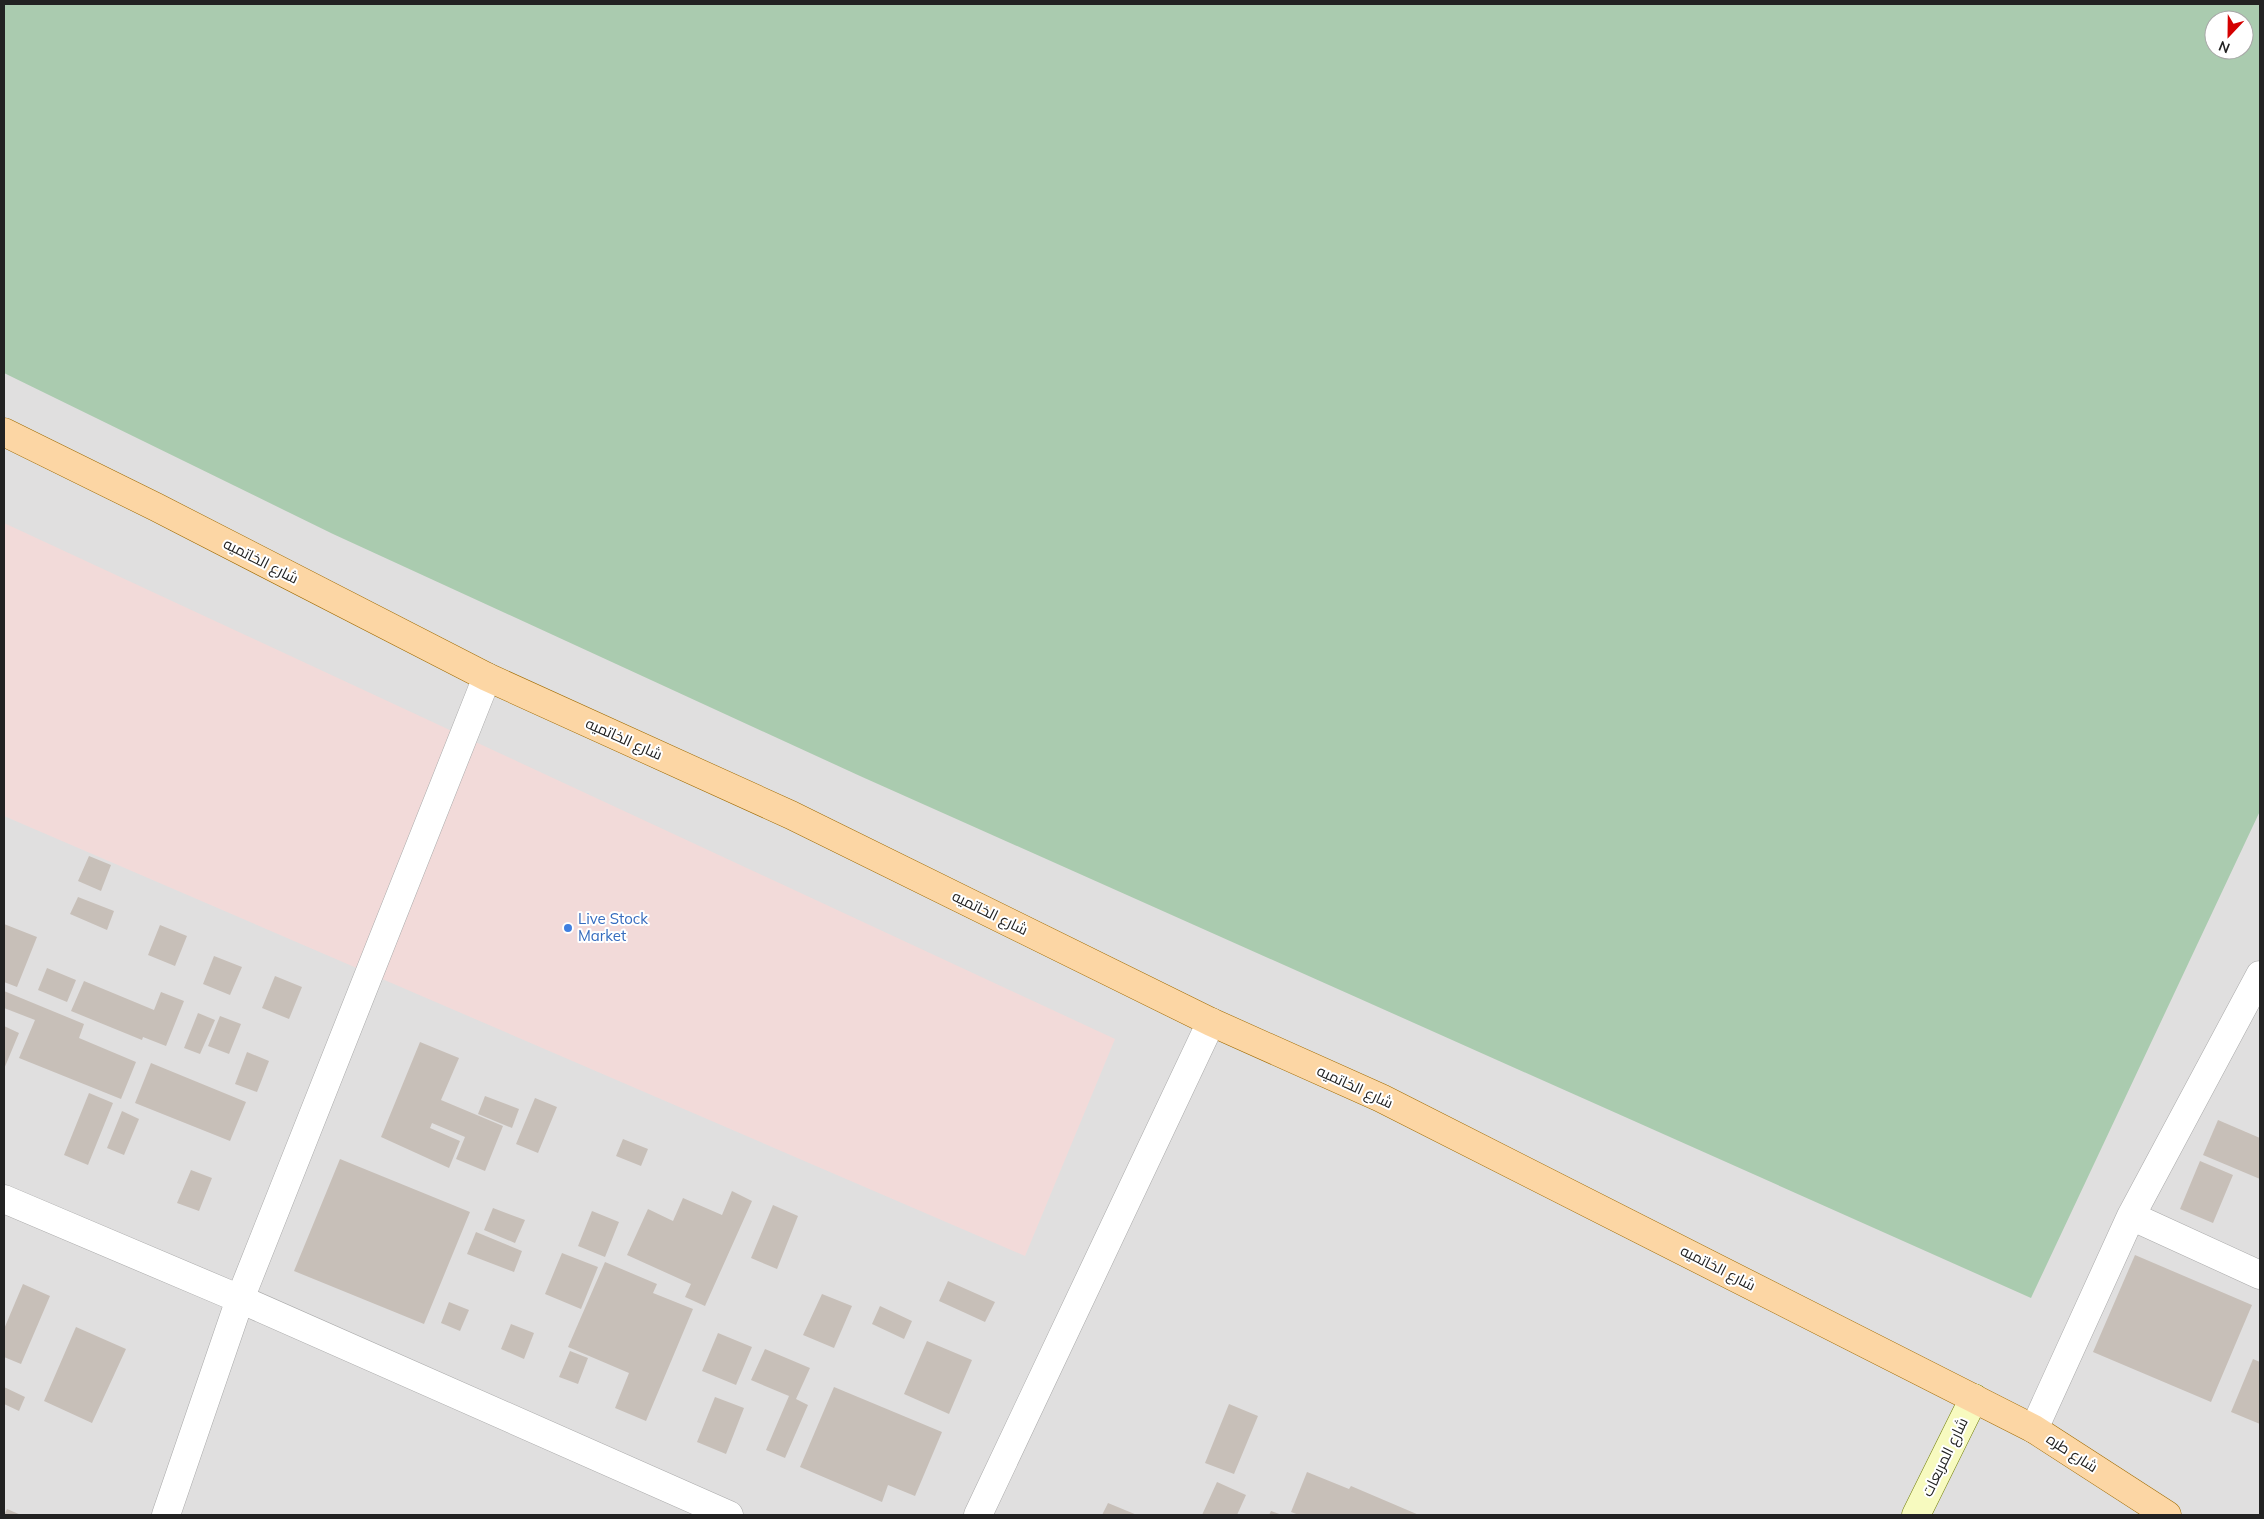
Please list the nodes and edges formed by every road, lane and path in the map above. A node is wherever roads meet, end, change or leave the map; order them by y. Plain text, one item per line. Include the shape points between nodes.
1 (4, 432) edge
2 (487, 677) junction
3 (2260, 975) edge
4 (1211, 1022) junction
5 (4, 1199) edge
6 (2131, 1216) junction
7 (2260, 1275) edge
8 (240, 1299) junction
9 (1974, 1398) junction
10 (2034, 1429) junction
11 (166, 1515) edge
12 (730, 1515) edge
13 (978, 1515) edge
14 (1916, 1515) edge
15 (2167, 1515) edge

1 - 2 main road, شارع الخاتميه
2 - 4 main road, شارع الخاتميه via 791,815
2 - 8 street
3 - 6 street
4 - 9 main road, شارع الخاتميه via 1390,1103
4 - 13 street
5 - 8 street
6 - 7 street
6 - 10 street
8 - 11 street
8 - 12 street
9 - 10 main road, شارع طره
9 - 14 street, شارع المربعات
10 - 15 main road, شارع طره

